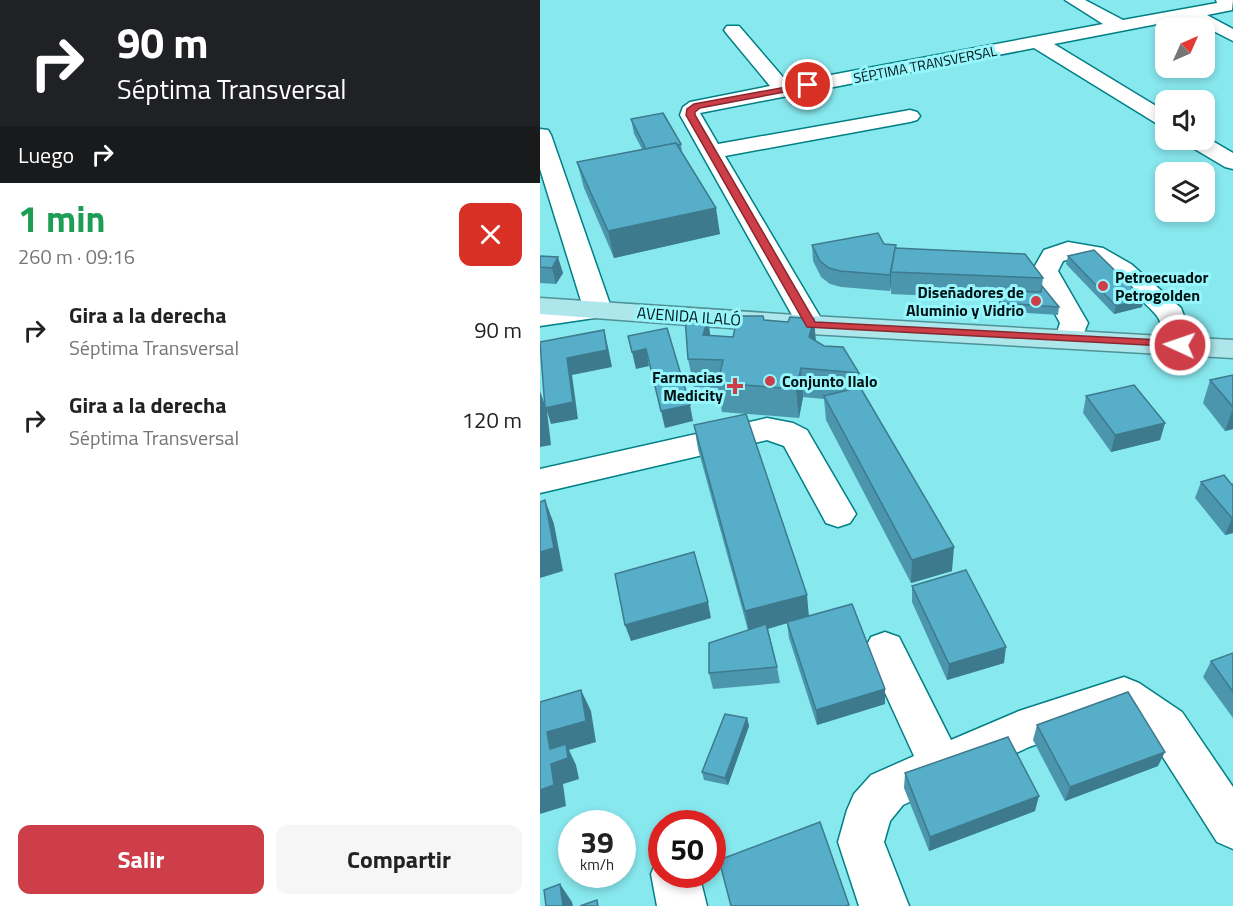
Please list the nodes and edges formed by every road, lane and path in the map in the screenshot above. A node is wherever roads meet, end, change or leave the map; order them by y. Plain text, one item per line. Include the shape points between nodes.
1 (1073, 0) edge
2 (1224, 0) edge
3 (1191, 13) junction
4 (1120, 26) junction
5 (733, 30) dead end
6 (1233, 36) edge
7 (1038, 42) junction
8 (784, 90) junction
9 (1155, 114) edge
10 (910, 116) dead end
11 (540, 135) edge
12 (1213, 150) edge
13 (712, 152) junction
14 (1233, 162) edge
15 (540, 306) edge
16 (598, 310) junction
17 (540, 318) edge
18 (811, 325) junction
19 (1069, 339) junction
20 (1180, 345) junction
21 (1233, 349) edge
22 (540, 481) edge
23 (837, 514) dead end
24 (885, 649) dead end
25 (941, 766) junction
26 (1233, 826) edge
27 (678, 888) edge
28 (681, 906) edge
29 (884, 906) edge

1 - 4 street
2 - 3 street, SÉPTIMA TRANSVERSAL via 1226,6
3 - 4 street, SÉPTIMA TRANSVERSAL
3 - 6 street
4 - 7 street, SÉPTIMA TRANSVERSAL
5 - 8 street
7 - 8 street, SÉPTIMA TRANSVERSAL
7 - 9 street
8 - 13 street, SÉPTIMA TRANSVERSAL via 697,106 690,111
10 - 13 street
11 - 16 street
12 - 14 street
13 - 18 street, SÉPTIMA TRANSVERSAL
15 - 16 main road, AVENIDA ILALÓ
16 - 17 street
16 - 18 main road, AVENIDA ILALÓ
18 - 19 main road, AVENIDA ILALÓ
19 - 20 main road, AVENIDA ILALÓ
19 - 20 street via 1074,323 1045,271 1053,256 1068,250 1094,253 1136,281 1171,314
20 - 21 main road, AVENIDA ILALÓ
22 - 23 street via 767,429 796,438
24 - 25 street
25 - 26 street via 1019,731 1124,696 1167,726
25 - 29 street via 887,790 870,810 861,842
27 - 28 street

